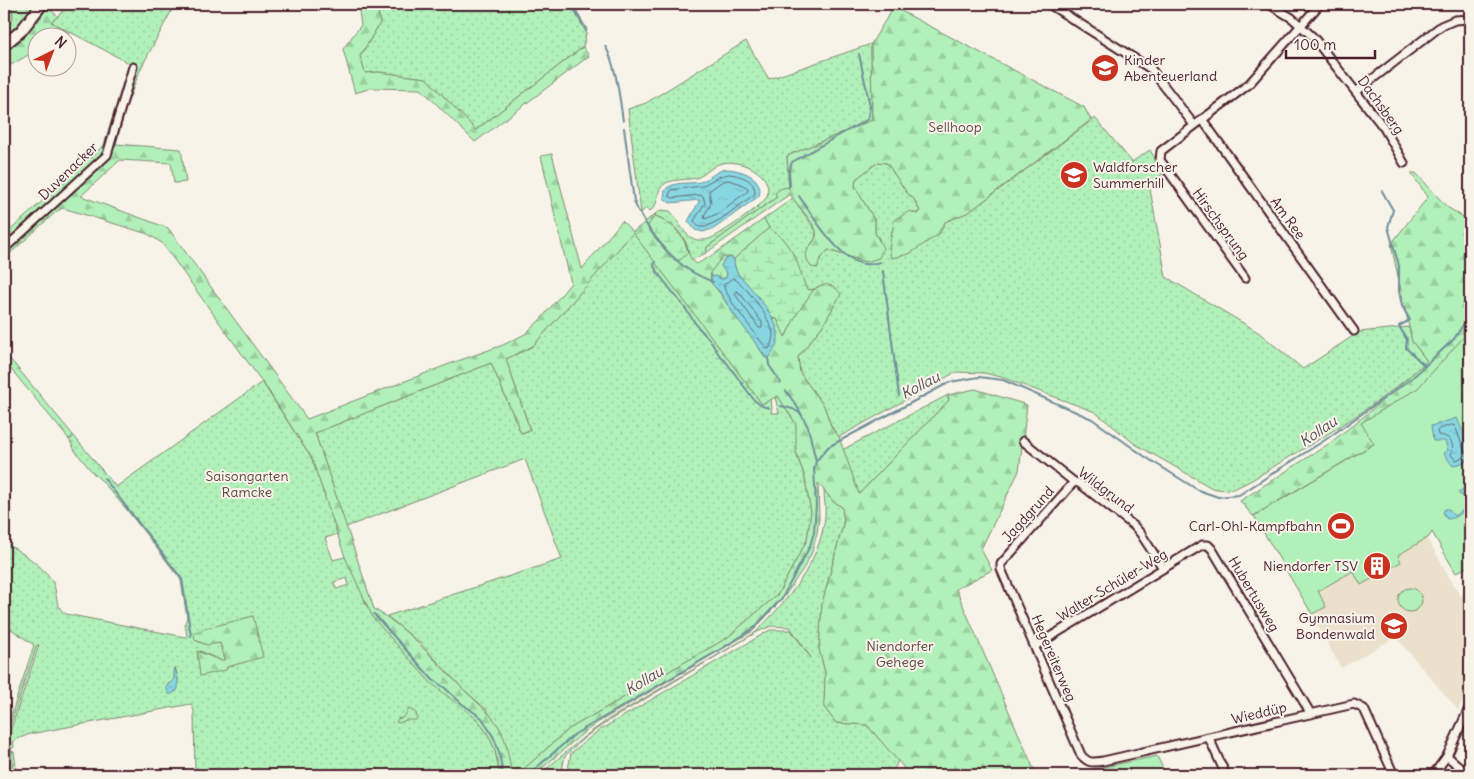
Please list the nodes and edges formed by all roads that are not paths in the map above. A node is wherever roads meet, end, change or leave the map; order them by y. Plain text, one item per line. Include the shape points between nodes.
1 (42, 4) edge
2 (1049, 4) edge
3 (1269, 4) edge
4 (1320, 4) edge
5 (1470, 19) edge
6 (1301, 25) junction
7 (4, 45) edge
8 (133, 67) dead end
9 (1357, 91) junction
10 (1202, 119) junction
11 (1194, 125) junction
12 (1404, 163) dead end
13 (4, 249) edge
14 (1245, 278) dead end
15 (1354, 331) dead end
16 (1023, 441) dead end
17 (1074, 482) junction
18 (1202, 545) joint
19 (1001, 564) joint
20 (1163, 568) junction
21 (1035, 646) junction
22 (1470, 706) edge
23 (1311, 714) junction
24 (1209, 738) junction
25 (1447, 756) junction
26 (1087, 761) joint
27 (1226, 775) edge
28 (1394, 775) edge
29 (1433, 775) edge
30 (1469, 775) edge

1 - 7 highway via 21,31
2 - 11 street via 1151,68
3 - 6 street, Dachsberg
4 - 6 street
5 - 9 street via 1455,20 1441,26
6 - 9 street, Dachsberg
6 - 10 street via 1249,84
8 - 13 street, Duvenacker via 107,155
9 - 12 street, Dachsberg
10 - 11 street
10 - 15 street, Am Ree
11 - 14 street, Hirschsprung via 1161,151 1160,160
16 - 17 street, Wildgrund
17 - 19 street, Jagdgrund
17 - 20 street, Wildgrund via 1134,526
18 - 20 street, Walter-Schüler-Weg
18 - 23 street, Hubertusweg via 1212,549
19 - 21 street, Hegereiterweg
20 - 21 street, Walter-Schüler-Weg
21 - 26 street, Hegereiterweg via 1081,754
22 - 25 street
23 - 24 street, Wieddüp
23 - 28 street, Wieddüp via 1354,704 1364,709
24 - 26 street, Wieddüp via 1093,763
24 - 27 street
25 - 29 street
25 - 30 street

